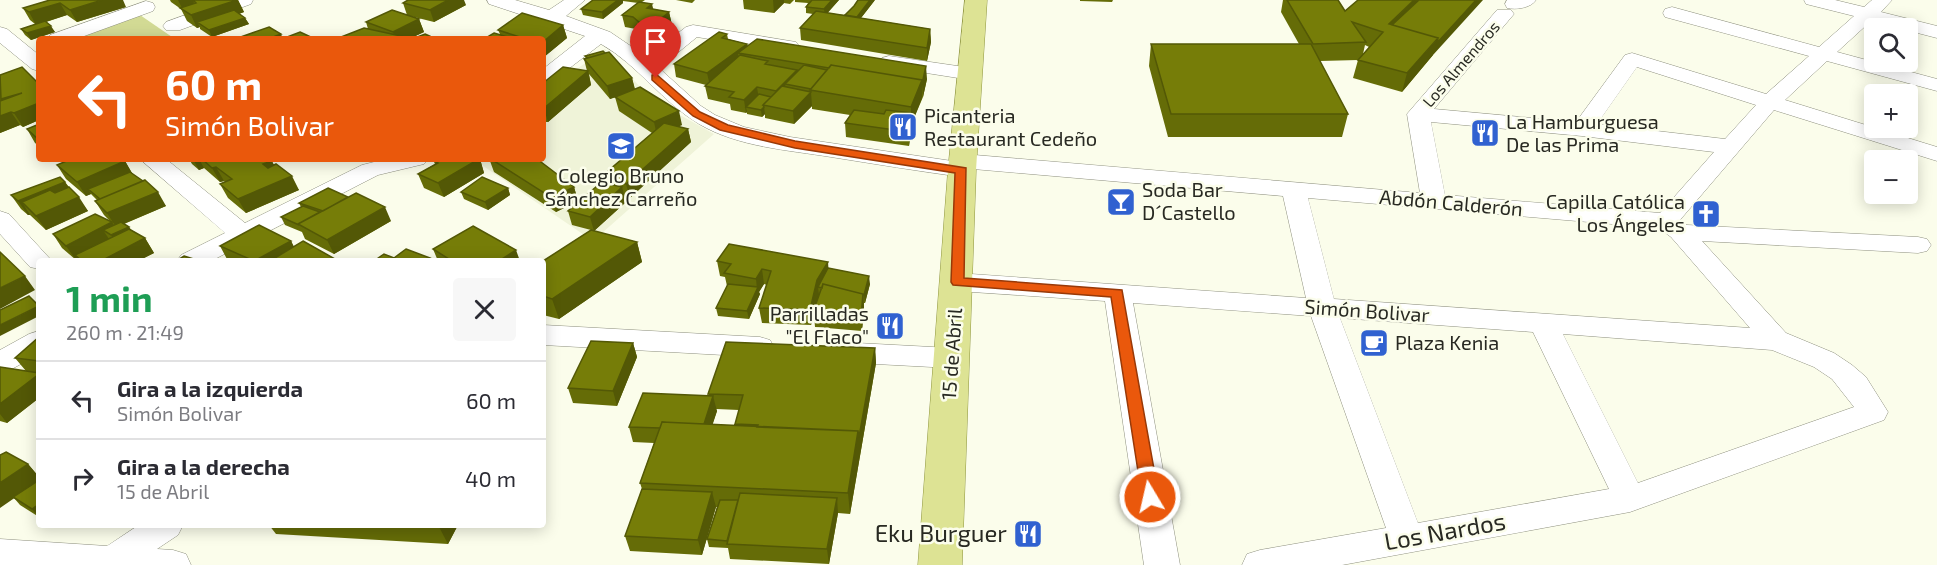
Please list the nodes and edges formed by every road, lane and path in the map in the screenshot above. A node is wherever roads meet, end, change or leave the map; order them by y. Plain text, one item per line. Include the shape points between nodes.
1 (244, 0) edge
2 (496, 0) edge
3 (576, 0) edge
4 (976, 0) edge
5 (1813, 0) edge
6 (1883, 0) edge
7 (141, 4) edge
8 (1515, 6) edge
9 (1672, 13) dead end
10 (1867, 14) junction
11 (533, 20) junction
12 (173, 26) junction
13 (1937, 32) edge
14 (0, 33) edge
15 (64, 36) edge
16 (187, 36) edge
17 (598, 36) junction
18 (31, 48) edge
19 (809, 49) edge
20 (1823, 54) junction
21 (867, 58) edge
22 (0, 59) edge
23 (646, 68) junction
24 (971, 74) junction
25 (546, 77) edge
26 (1937, 85) edge
27 (1770, 102) junction
28 (1418, 114) junction
29 (1582, 129) junction
30 (1730, 147) junction
31 (1937, 154) edge
32 (156, 162) edge
33 (389, 162) edge
34 (362, 165) edge
35 (962, 166) junction
36 (1294, 189) junction
37 (1434, 201) junction
38 (0, 219) edge
39 (1673, 226) junction
40 (242, 234) junction
41 (1918, 245) dead end
42 (36, 258) edge
43 (196, 258) edge
44 (957, 282) junction
45 (1117, 293) junction
46 (1322, 308) junction
47 (1543, 323) junction
48 (546, 334) edge
49 (1776, 340) junction
50 (36, 343) edge
51 (951, 358) junction
52 (0, 363) edge
53 (1630, 499) junction
54 (162, 528) edge
55 (1407, 539) junction
56 (0, 554) edge
57 (110, 563) edge
58 (173, 565) edge
59 (940, 565) edge
60 (1162, 565) edge
61 (1260, 565) edge

1 - 12 street
2 - 11 street, Abdón Calderón
3 - 11 street
4 - 24 main road, 15 de Abril
5 - 10 street
6 - 10 street
7 - 12 street
7 - 15 street
8 - 28 street, Los Almendros
9 - 20 street
10 - 13 street
10 - 20 street
11 - 17 street, Abdón Calderón
12 - 16 street
14 - 18 street
17 - 23 street, Abdón Calderón via 615,43
17 - 25 street
18 - 22 street
19 - 23 street via 693,32
20 - 26 street
20 - 27 street
21 - 24 street
23 - 35 street, Abdón Calderón via 681,103 724,127 795,145
24 - 35 main road, 15 de Abril
27 - 29 street via 1632,59
27 - 30 street
27 - 31 street
28 - 29 street
28 - 37 street
29 - 30 street
30 - 39 street
32 - 40 street
33 - 34 street
34 - 40 street
35 - 36 street, Abdón Calderón
35 - 44 main road, 15 de Abril
36 - 37 street, Abdón Calderón
36 - 46 street
37 - 39 street, Abdón Calderón
38 - 42 street
39 - 41 street, Abdón Calderón
39 - 49 street
40 - 43 street
44 - 45 street, Simón Bolivar
44 - 51 main road, 15 de Abril
45 - 46 street, Simón Bolivar
45 - 60 street
46 - 47 street, Simón Bolivar
46 - 55 street
47 - 49 street, Simón Bolivar
47 - 53 street
48 - 51 street
49 - 53 street, Los Nardos via 1842,372 1873,412
50 - 52 street
51 - 59 main road, 15 de Abril
53 - 55 street, Los Nardos
54 - 57 street
55 - 61 street, Los Nardos
56 - 57 street
57 - 58 street

